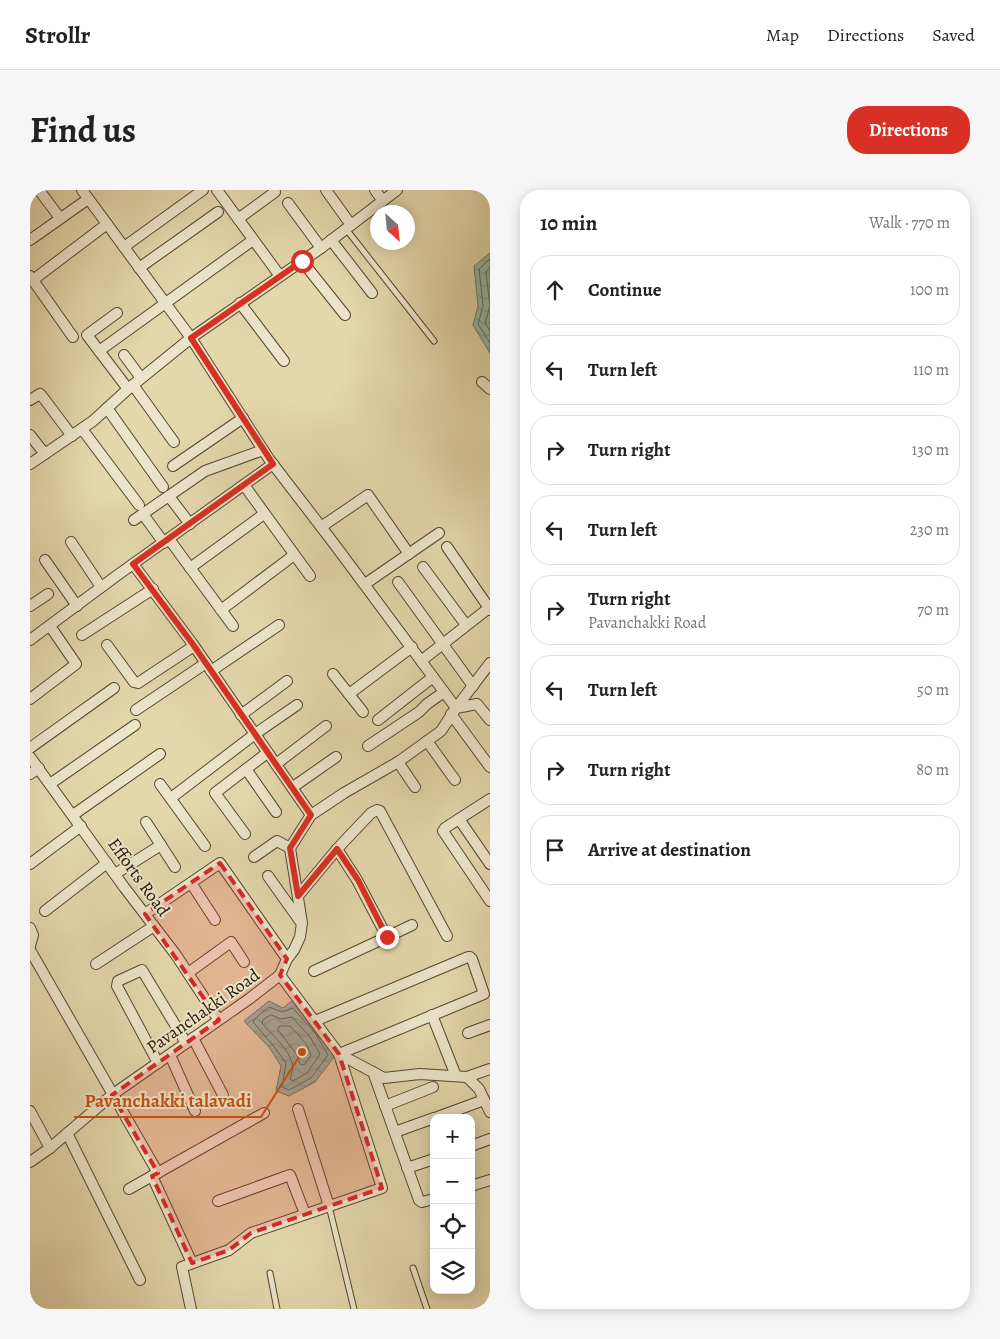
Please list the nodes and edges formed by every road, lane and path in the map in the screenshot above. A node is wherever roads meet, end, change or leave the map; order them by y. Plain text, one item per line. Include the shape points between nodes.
1 (39, 190) edge
2 (203, 190) edge
3 (217, 190) edge
4 (326, 190) edge
5 (375, 190) edge
6 (397, 190) edge
7 (274, 192) dead end
8 (85, 194) edge
9 (383, 201) junction
10 (288, 203) dead end
11 (218, 212) dead end
12 (60, 218) junction
13 (238, 219) junction
14 (107, 224) junction
15 (348, 228) junction
16 (30, 240) edge
17 (254, 240) junction
18 (331, 240) junction
19 (124, 248) junction
20 (321, 248) junction
21 (302, 261) junction
22 (139, 268) junction
23 (280, 276) junction
24 (31, 278) edge
25 (372, 293) dead end
26 (165, 303) junction
27 (240, 303) junction
28 (117, 314) dead end
29 (345, 315) dead end
30 (73, 337) dead end
31 (191, 338) junction
32 (434, 341) dead end
33 (99, 351) junction
34 (124, 355) dead end
35 (284, 361) dead end
36 (134, 384) junction
37 (30, 400) edge
38 (107, 408) junction
39 (243, 418) junction
40 (82, 429) junction
41 (30, 434) edge
42 (72, 436) junction
43 (174, 442) dead end
44 (263, 450) junction
45 (45, 454) junction
46 (30, 464) edge
47 (273, 464) junction
48 (173, 466) dead end
49 (244, 485) junction
50 (163, 487) dead end
51 (171, 499) dead end
52 (139, 505) dead end
53 (264, 514) junction
54 (146, 517) dead end
55 (134, 520) dead end
56 (190, 524) junction
57 (321, 527) junction
58 (439, 533) dead end
59 (166, 541) junction
60 (71, 542) dead end
61 (447, 547) dead end
62 (409, 554) junction
63 (294, 555) junction
64 (44, 560) dead end
65 (133, 564) junction
66 (423, 566) dead end
67 (190, 568) junction
68 (310, 576) dead end
69 (398, 582) dead end
70 (365, 584) junction
71 (101, 587) junction
72 (153, 589) junction
73 (48, 594) dead end
74 (30, 606) edge
75 (77, 606) junction
76 (489, 609) edge
77 (221, 610) junction
78 (279, 625) dead end
79 (466, 625) junction
80 (50, 626) junction
81 (233, 626) dead end
82 (82, 635) dead end
83 (30, 640) edge
84 (442, 644) junction
85 (107, 645) dead end
86 (194, 646) junction
87 (412, 647) junction
88 (421, 660) junction
89 (490, 663) edge
90 (208, 667) junction
91 (333, 674) dead end
92 (433, 677) junction
93 (287, 681) dead end
94 (473, 686) junction
95 (114, 688) dead end
96 (444, 692) junction
97 (349, 694) junction
98 (30, 699) edge
99 (297, 706) dead end
100 (136, 710) dead end
101 (454, 711) junction
102 (363, 712) dead end
103 (240, 715) junction
104 (378, 720) dead end
105 (490, 720) edge
106 (136, 725) dead end
107 (326, 726) dead end
108 (254, 734) junction
109 (427, 741) junction
110 (368, 746) dead end
111 (30, 748) edge
112 (267, 753) junction
113 (160, 754) dead end
114 (30, 757) edge
115 (336, 757) dead end
116 (398, 762) junction
117 (276, 764) junction
118 (490, 767) edge
119 (246, 769) junction
120 (34, 771) edge
121 (454, 780) dead end
122 (50, 784) junction
123 (160, 784) dead end
124 (293, 787) junction
125 (415, 787) dead end
126 (171, 798) junction
127 (490, 799) edge
128 (276, 812) dead end
129 (73, 815) junction
130 (311, 815) junction
131 (459, 820) junction
132 (146, 822) dead end
133 (81, 826) junction
134 (245, 834) dead end
135 (160, 845) junction
136 (205, 846) dead end
137 (290, 848) junction
138 (337, 849) junction
139 (254, 857) dead end
140 (107, 863) junction
141 (30, 864) edge
142 (490, 864) edge
143 (175, 867) dead end
144 (115, 874) junction
145 (268, 876) dead end
146 (190, 883) junction
147 (298, 896) junction
148 (490, 901) edge
149 (45, 910) dead end
150 (145, 914) junction
151 (215, 920) dead end
152 (302, 924) junction
153 (154, 926) junction
154 (412, 926) dead end
155 (30, 928) edge
156 (447, 936) dead end
157 (387, 937) junction
158 (30, 946) edge
159 (30, 950) edge
160 (287, 959) junction
161 (244, 962) dead end
162 (96, 964) dead end
163 (314, 971) dead end
164 (188, 973) junction
165 (280, 975) junction
166 (432, 1016) junction
167 (218, 1019) junction
168 (315, 1020) junction
169 (490, 1025) edge
170 (468, 1033) dead end
171 (189, 1041) junction
172 (339, 1054) junction
173 (170, 1055) junction
174 (158, 1063) junction
175 (490, 1068) edge
176 (373, 1072) junction
177 (462, 1076) junction
178 (432, 1087) dead end
179 (223, 1094) dead end
180 (112, 1095) junction
181 (484, 1100) junction
182 (385, 1106) junction
183 (298, 1108) dead end
184 (30, 1111) edge
185 (195, 1111) dead end
186 (490, 1112) edge
187 (264, 1113) dead end
188 (445, 1114) edge
189 (430, 1119) edge
190 (395, 1132) junction
191 (67, 1133) junction
192 (490, 1139) edge
193 (475, 1145) edge
194 (50, 1148) junction
195 (431, 1159) edge
196 (30, 1162) edge
197 (407, 1168) junction
198 (155, 1175) junction
199 (490, 1180) edge
200 (475, 1185) edge
201 (129, 1189) dead end
202 (430, 1200) edge
203 (218, 1201) dead end
204 (329, 1206) junction
205 (306, 1214) junction
206 (192, 1263) junction
207 (413, 1268) dead end
208 (270, 1274) dead end
209 (140, 1280) dead end
210 (191, 1309) edge
211 (277, 1309) edge
212 (354, 1309) edge
213 (426, 1309) edge

1 - 12 street
2 - 19 street
3 - 13 street
4 - 15 street
5 - 9 street
6 - 9 street
7 - 13 street
8 - 12 street
8 - 14 street
9 - 15 street
10 - 20 street
11 - 22 street
12 - 16 street
13 - 17 street
14 - 19 street
14 - 24 street
15 - 18 street
15 - 32 lane
17 - 23 street
17 - 26 street
18 - 20 street
18 - 25 street
19 - 22 street
20 - 21 street
21 - 23 street
21 - 29 street
22 - 26 street
23 - 27 street
24 - 30 street
26 - 31 street
26 - 33 street
27 - 31 street
27 - 35 street
28 - 33 street via 88,335
31 - 36 street
31 - 39 street
33 - 36 street
34 - 36 street
36 - 38 street
36 - 43 street
37 - 42 street via 40,394
38 - 40 street
38 - 50 street
39 - 44 street
39 - 48 street
40 - 42 street
40 - 52 street
41 - 45 street
42 - 45 street
44 - 47 street
44 - 55 street via 205,471
45 - 46 street
47 - 49 street
47 - 57 street
49 - 53 street
49 - 56 street
51 - 56 street
53 - 63 street
53 - 67 street
54 - 59 street
56 - 59 street
57 - 62 street via 368,495
57 - 70 street
58 - 62 street
59 - 65 street
59 - 67 street
60 - 71 street
61 - 76 street
62 - 70 street
63 - 68 street
63 - 77 street
64 - 75 street
65 - 71 street
65 - 72 street
66 - 79 street
67 - 77 street
69 - 84 street
70 - 87 street
71 - 75 street
72 - 82 street
72 - 86 street
73 - 74 street
75 - 80 street
76 - 79 street
77 - 81 street
78 - 90 street
79 - 84 street
80 - 83 street
80 - 98 street via 76,664
84 - 88 street
84 - 94 street
85 - 86 street via 138,683
86 - 90 street
87 - 88 street
87 - 97 street
88 - 92 street
89 - 94 street
90 - 100 street
90 - 103 street
91 - 97 street
92 - 96 street
92 - 104 street
93 - 103 street
94 - 101 street
95 - 111 street
96 - 101 street
96 - 110 street
97 - 102 street
99 - 108 street
101 - 105 street via 477,704
101 - 109 street via 441,731
101 - 118 street
103 - 108 street
106 - 122 street
107 - 117 street
108 - 112 street
108 - 126 street
109 - 116 street
109 - 121 street
112 - 117 street
112 - 119 street
113 - 129 street
114 - 120 street, Efforts Road
115 - 124 street
116 - 125 street
116 - 130 street
117 - 124 street
119 - 128 street
119 - 134 street via 215,793
120 - 122 street, Efforts Road
122 - 129 street, Efforts Road
123 - 126 street
124 - 130 street
126 - 136 street
127 - 131 street
129 - 133 street, Efforts Road
130 - 137 street
131 - 142 street
131 - 148 street via 445,828 444,834
132 - 135 street
133 - 140 street, Efforts Road
133 - 141 street
135 - 143 street
135 - 144 street
137 - 139 street via 277,842
137 - 147 street, Pavanchakki Road
138 - 147 street
138 - 156 street via 372,813 380,811
138 - 157 street via 358,880
140 - 144 street, Efforts Road
140 - 149 street
144 - 150 street, Efforts Road
145 - 152 street
146 - 150 street
146 - 151 street
146 - 160 street via 220,863
147 - 152 street, Pavanchakki Road
150 - 153 street, Efforts Road
152 - 160 street, Pavanchakki Road via 300,937
153 - 162 street
153 - 164 street, Efforts Road
154 - 157 street
155 - 158 street via 33,935
157 - 163 street
159 - 180 street
160 - 165 street, Pavanchakki Road
161 - 164 street via 231,942
164 - 167 street, Efforts Road
165 - 167 street, Pavanchakki Road
165 - 168 street
166 - 168 street via 484,994 470,957
166 - 172 street
166 - 177 street
167 - 171 street, Pavanchakki Road
168 - 172 street
169 - 170 street
171 - 173 street, Pavanchakki Road
171 - 174 street via 145,972 139,970 118,981 117,986
171 - 179 street
172 - 176 street
172 - 204 street via 382,1188
173 - 174 street, Pavanchakki Road
173 - 185 street
174 - 180 street, Pavanchakki Road
175 - 177 street
176 - 177 street via 384,1078 420,1074
176 - 182 street
177 - 181 street via 479,1090
178 - 182 street
180 - 191 street, Pavanchakki Road
180 - 198 street
181 - 186 street
181 - 188 street
182 - 190 street
183 - 204 street
184 - 194 street
187 - 198 street
189 - 190 street
190 - 197 street
191 - 194 street, Pavanchakki Road
191 - 209 street
192 - 193 street
194 - 196 street, Pavanchakki Road
195 - 197 street
197 - 202 street via 420,1202
198 - 201 street
198 - 206 street
199 - 200 street
203 - 205 street via 290,1175
204 - 205 street
204 - 212 lane
205 - 206 street via 251,1233 229,1250
206 - 210 street via 182,1267
207 - 213 lane
208 - 211 lane

